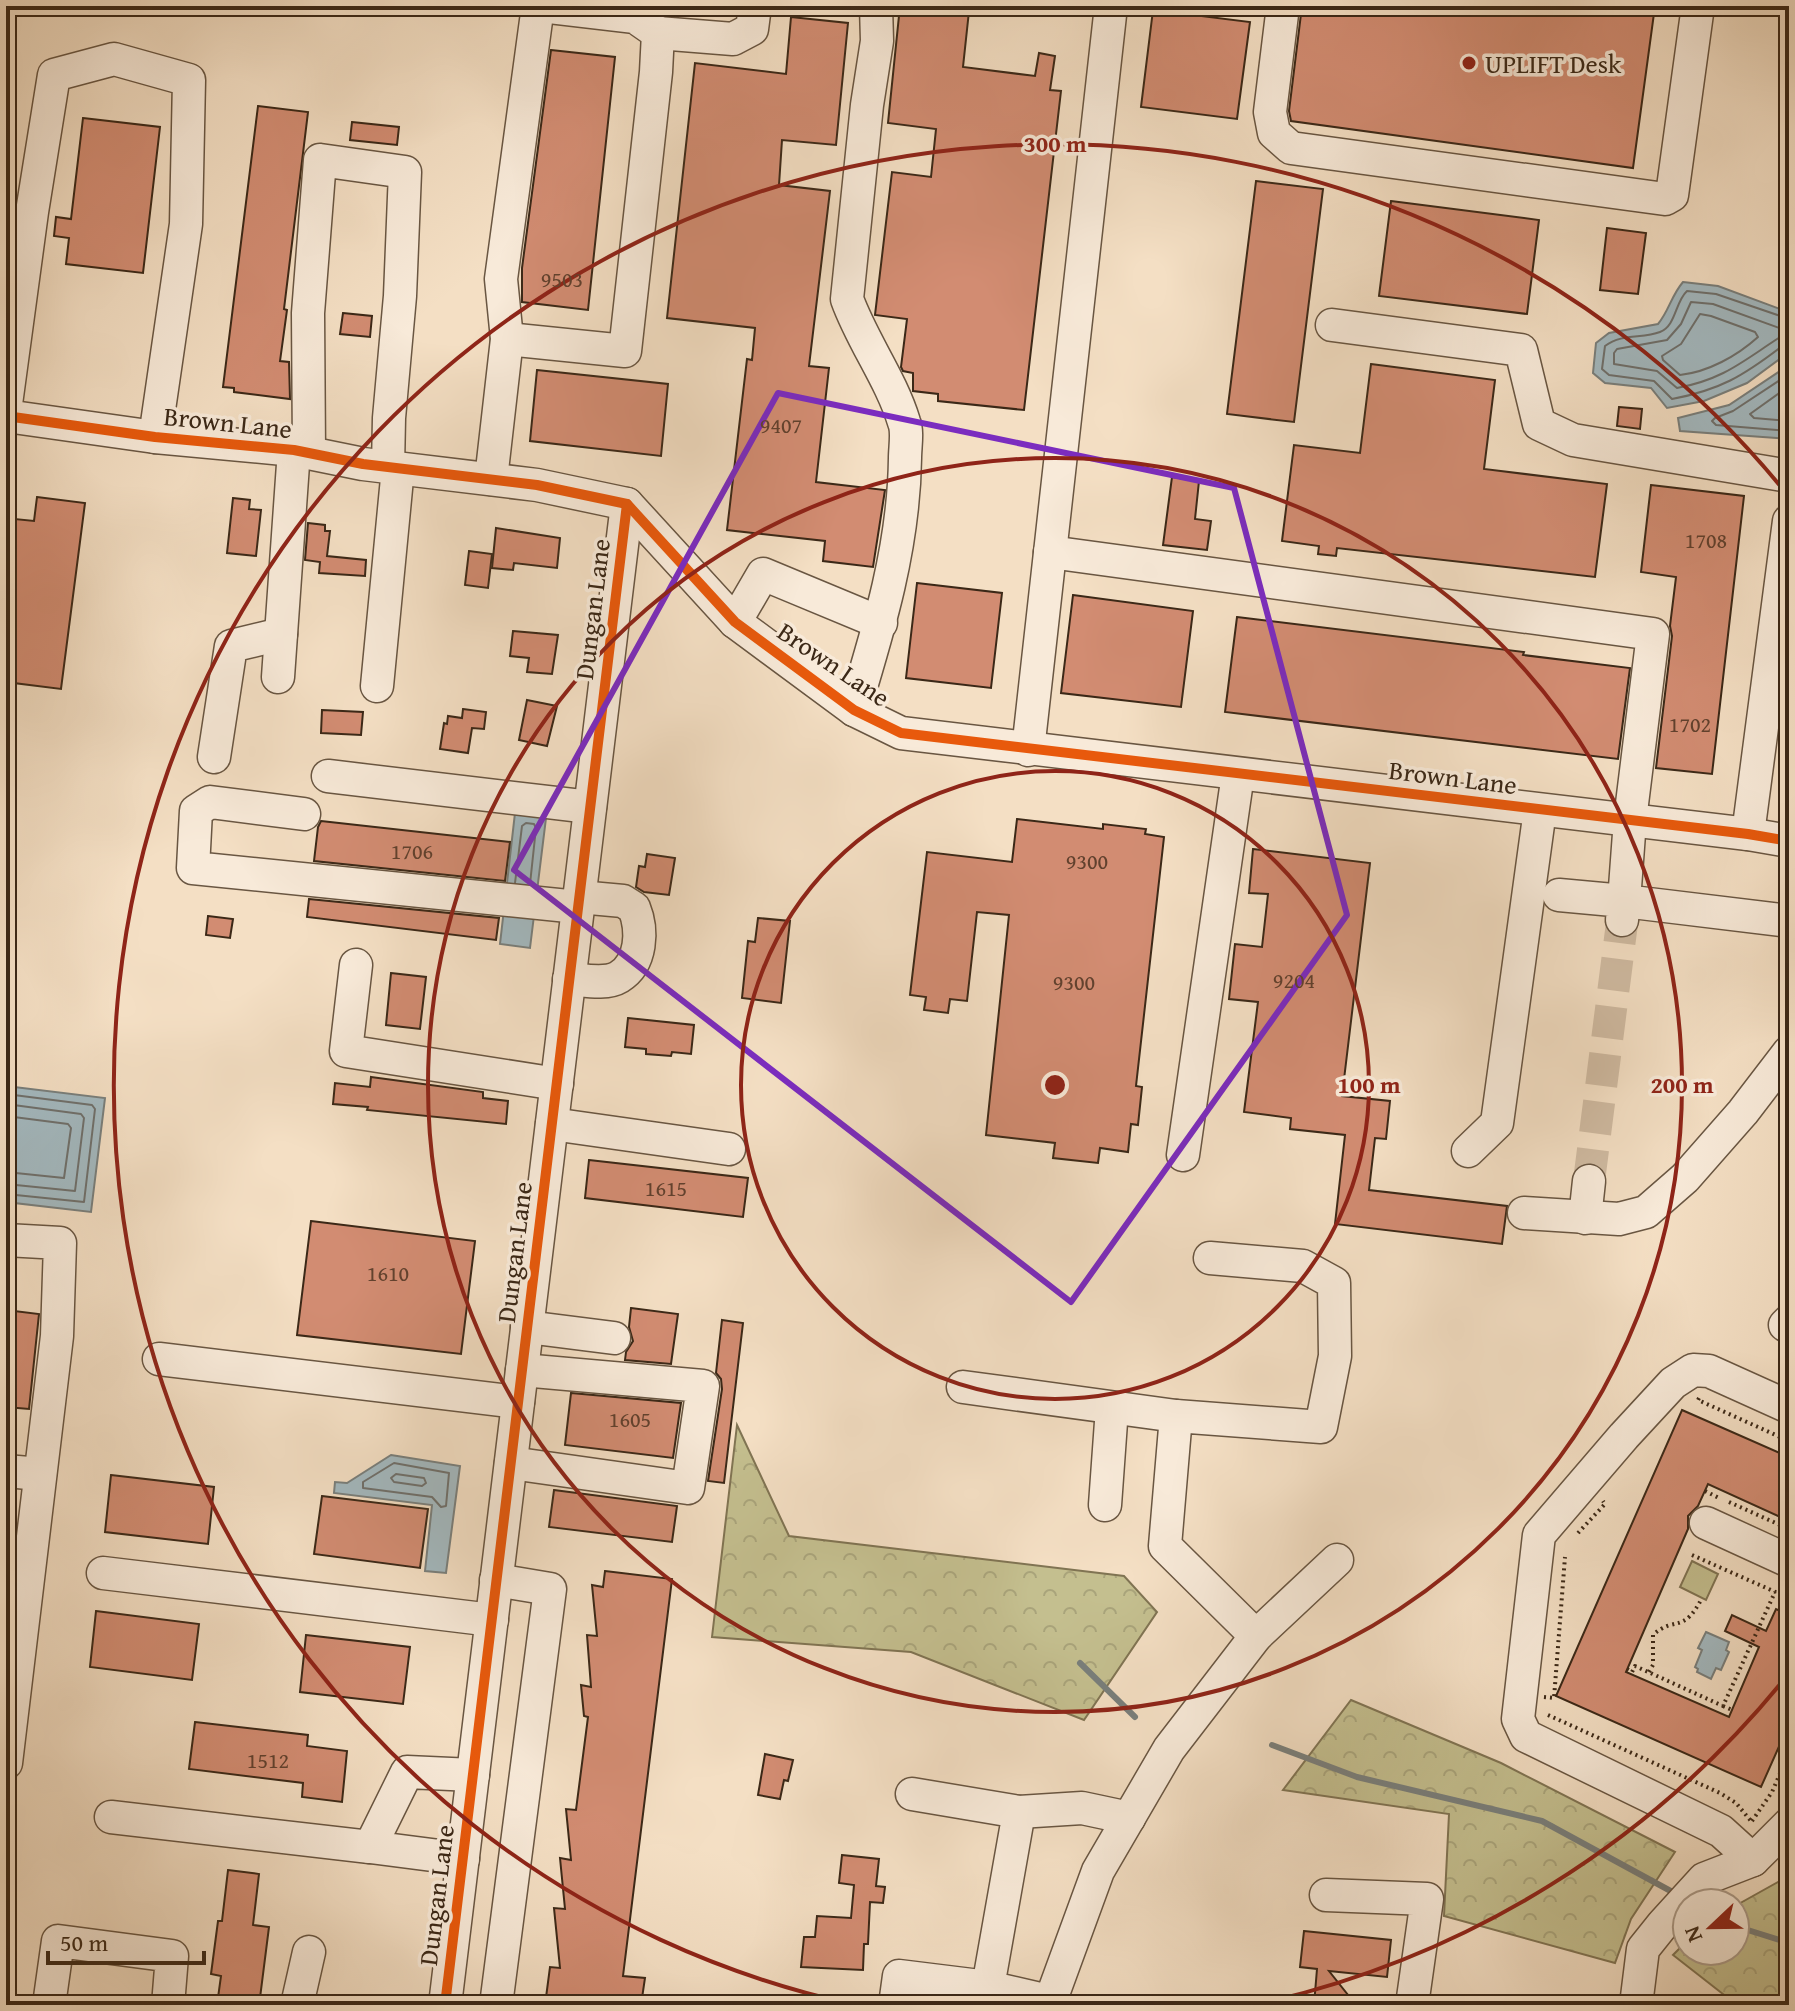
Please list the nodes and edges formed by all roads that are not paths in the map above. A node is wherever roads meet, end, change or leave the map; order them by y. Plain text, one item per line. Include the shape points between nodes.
1 (540, 6) edge
2 (755, 6) edge
3 (876, 6) edge
4 (1111, 6) edge
5 (1283, 6) edge
6 (1698, 6) edge
7 (643, 19) edge
8 (1332, 325) dead end
9 (507, 339) junction
10 (6, 404) edge
11 (6, 416) edge
12 (155, 437) junction
13 (302, 452) junction
14 (393, 468) junction
15 (1789, 476) edge
16 (491, 479) junction
17 (627, 504) junction
18 (1789, 521) edge
19 (1050, 552) junction
20 (735, 622) junction
21 (881, 623) junction
22 (281, 634) junction
23 (278, 677) dead end
24 (377, 686) dead end
25 (854, 710) junction
26 (1028, 750) junction
27 (214, 757) dead end
28 (1238, 774) junction
29 (328, 776) dead end
30 (590, 807) junction
31 (1540, 810) junction
32 (304, 814) dead end
33 (1630, 820) junction
34 (1748, 834) junction
35 (1789, 841) edge
36 (1559, 895) dead end
37 (587, 901) junction
38 (1623, 912) junction
39 (1789, 921) edge
40 (356, 965) dead end
41 (579, 980) junction
42 (1789, 1052) edge
43 (557, 1084) junction
44 (552, 1124) junction
45 (729, 1149) dead end
46 (1468, 1151) dead end
47 (1183, 1155) dead end
48 (1589, 1181) tunnel mouth
49 (1524, 1213) dead end
50 (1585, 1218) junction
51 (6, 1240) edge
52 (1210, 1258) dead end
53 (527, 1327) junction
54 (614, 1338) dead end
55 (159, 1359) dead end
56 (522, 1370) junction
57 (963, 1387) dead end
58 (518, 1402) junction
59 (1789, 1407) edge
60 (1112, 1408) junction
61 (1176, 1416) junction
62 (511, 1463) junction
63 (6, 1471) edge
64 (40, 1474) junction
65 (1105, 1505) dead end
66 (1706, 1523) dead end
67 (1337, 1560) dead end
68 (1789, 1561) edge
69 (103, 1573) dead end
70 (496, 1580) junction
71 (492, 1620) junction
72 (1256, 1636) junction
73 (6, 1763) edge
74 (472, 1780) junction
75 (524, 1792) junction
76 (912, 1794) dead end
77 (1019, 1812) junction
78 (111, 1817) dead end
79 (1129, 1818) junction
80 (1789, 1824) edge
81 (370, 1847) junction
82 (463, 1859) junction
83 (1753, 1860) junction
84 (1326, 1895) dead end
85 (309, 1952) dead end
86 (986, 1996) edge
87 (1049, 2003) edge
88 (49, 2005) edge
89 (168, 2005) edge
90 (297, 2005) edge
91 (447, 2005) edge
92 (496, 2005) edge
93 (895, 2005) edge
94 (1412, 2005) edge
95 (1636, 2005) edge

1 - 7 street
1 - 9 street via 501,279
2 - 7 street via 752,29 733,39
3 - 21 street via 877,41 847,299 905,424 905,480
4 - 19 street
5 - 6 street via 1270,112 1274,133 1291,148 1665,199 1672,195
7 - 9 street via 625,351
8 - 15 street via 1521,350 1539,424 1573,440
9 - 16 street
10 - 12 street via 54,75 114,59 189,80 186,224
11 - 12 street, Brown Lane
12 - 13 street, Brown Lane
13 - 14 street, Brown Lane
13 - 14 street via 320,160 405,172 389,418
13 - 22 street
14 - 16 street, Brown Lane
14 - 24 street
16 - 17 street, Brown Lane
17 - 20 street, Brown Lane
17 - 30 street, Dungan Lane
18 - 34 street
19 - 26 street
19 - 33 street via 1653,634
20 - 21 street via 763,574
20 - 25 street, Brown Lane
21 - 25 street
22 - 23 street
22 - 27 street via 231,646
25 - 26 street, Brown Lane via 901,733
26 - 28 street, Brown Lane
28 - 31 street, Brown Lane
28 - 47 street
29 - 30 street
30 - 37 street, Dungan Lane
31 - 33 street, Brown Lane
31 - 46 street via 1497,1123
32 - 37 street via 210,802 196,811 193,868
33 - 34 street, Brown Lane
33 - 38 street
34 - 35 street, Brown Lane
36 - 38 street
37 - 41 street, Dungan Lane
37 - 41 street via 623,901 634,908 640,940 631,964 618,978
38 - 39 street
40 - 43 street via 346,1051
41 - 43 street, Dungan Lane
42 - 50 street via 1685,1178 1646,1212 1619,1219
43 - 44 street, Dungan Lane
44 - 45 street
44 - 53 street, Dungan Lane
48 - 50 street
49 - 50 street
51 - 64 street via 60,1243 57,1336
52 - 61 street via 1303,1266 1334,1283 1335,1356 1321,1427
53 - 54 street
53 - 56 street, Dungan Lane
55 - 58 street
56 - 58 street, Dungan Lane
56 - 62 street via 703,1386 688,1488
57 - 60 street
58 - 62 street, Dungan Lane
59 - 83 street via 1709,1371 1693,1370 1673,1383 1624,1436 1539,1535 1518,1719 1526,1736 1721,1831
60 - 61 street
60 - 65 street
61 - 72 street via 1165,1546
62 - 70 street, Dungan Lane
63 - 64 street
64 - 73 street
66 - 68 street
67 - 72 street
69 - 71 street
70 - 71 street, Dungan Lane
70 - 75 street via 550,1589
71 - 74 street, Dungan Lane
72 - 79 street via 1169,1749
74 - 75 street
74 - 81 street via 407,1772
74 - 82 street, Dungan Lane
75 - 92 street
76 - 77 street
77 - 79 street via 1082,1808
77 - 86 street
78 - 81 street
79 - 87 street via 1098,1871
80 - 83 street
81 - 82 street
82 - 91 street, Dungan Lane
83 - 95 street via 1704,1879 1663,1924 1643,1949
84 - 94 street via 1427,1899
85 - 90 street
86 - 87 street
86 - 93 street via 899,1976
88 - 89 street via 58,1941 172,1956

